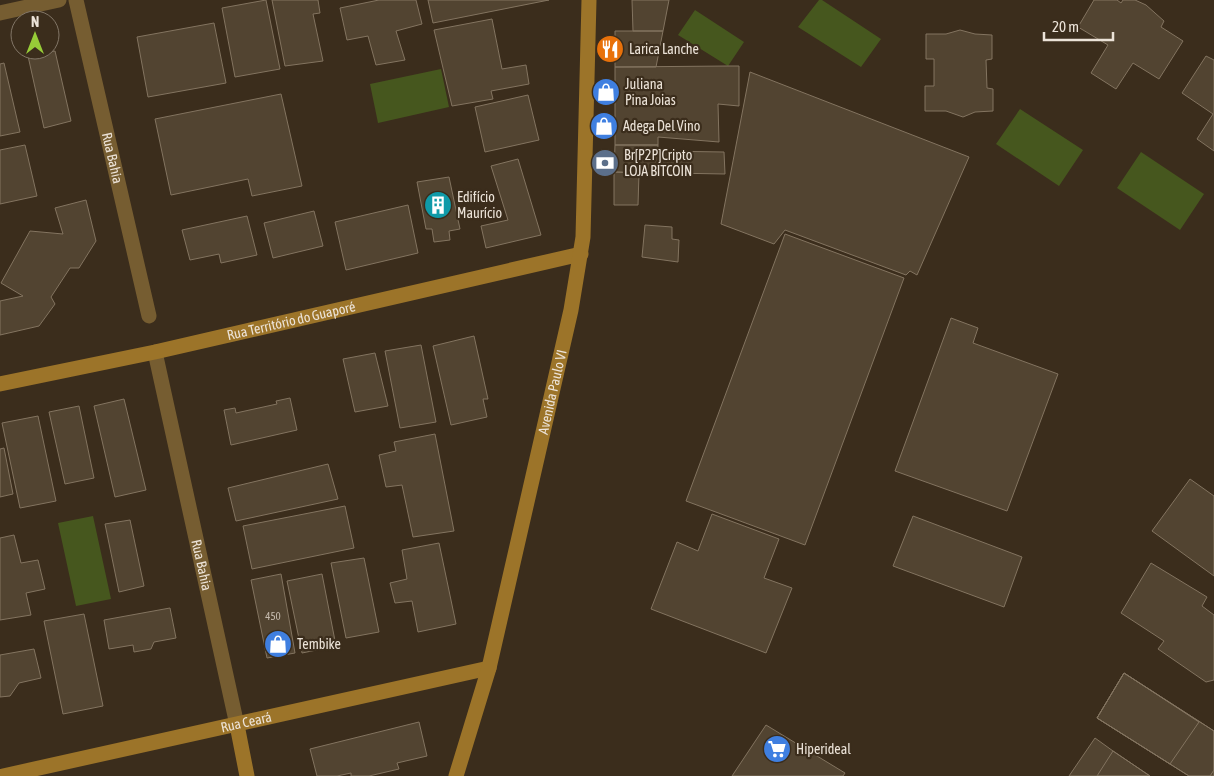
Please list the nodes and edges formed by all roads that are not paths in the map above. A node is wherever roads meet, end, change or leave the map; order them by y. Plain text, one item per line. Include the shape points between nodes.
1 (59, 0) edge
2 (76, 0) edge
3 (589, 0) edge
4 (0, 13) edge
5 (581, 254) junction
6 (149, 316) dead end
7 (155, 352) junction
8 (0, 384) edge
9 (489, 668) junction
10 (237, 725) junction
11 (3, 776) edge
12 (247, 776) edge
13 (456, 776) edge

1 - 4 street
2 - 6 street, Rua Bahia
3 - 5 street, Avenida Paulo VI
5 - 7 street, Rua Território do Guaporé
5 - 9 street, Avenida Paulo VI
7 - 8 street, Rua Território do Guaporé
7 - 10 street, Rua Bahia
9 - 10 street, Rua Ceará
9 - 13 street, Avenida Paulo VI
10 - 11 street, Rua Ceará
10 - 12 street, Rua Bahia

